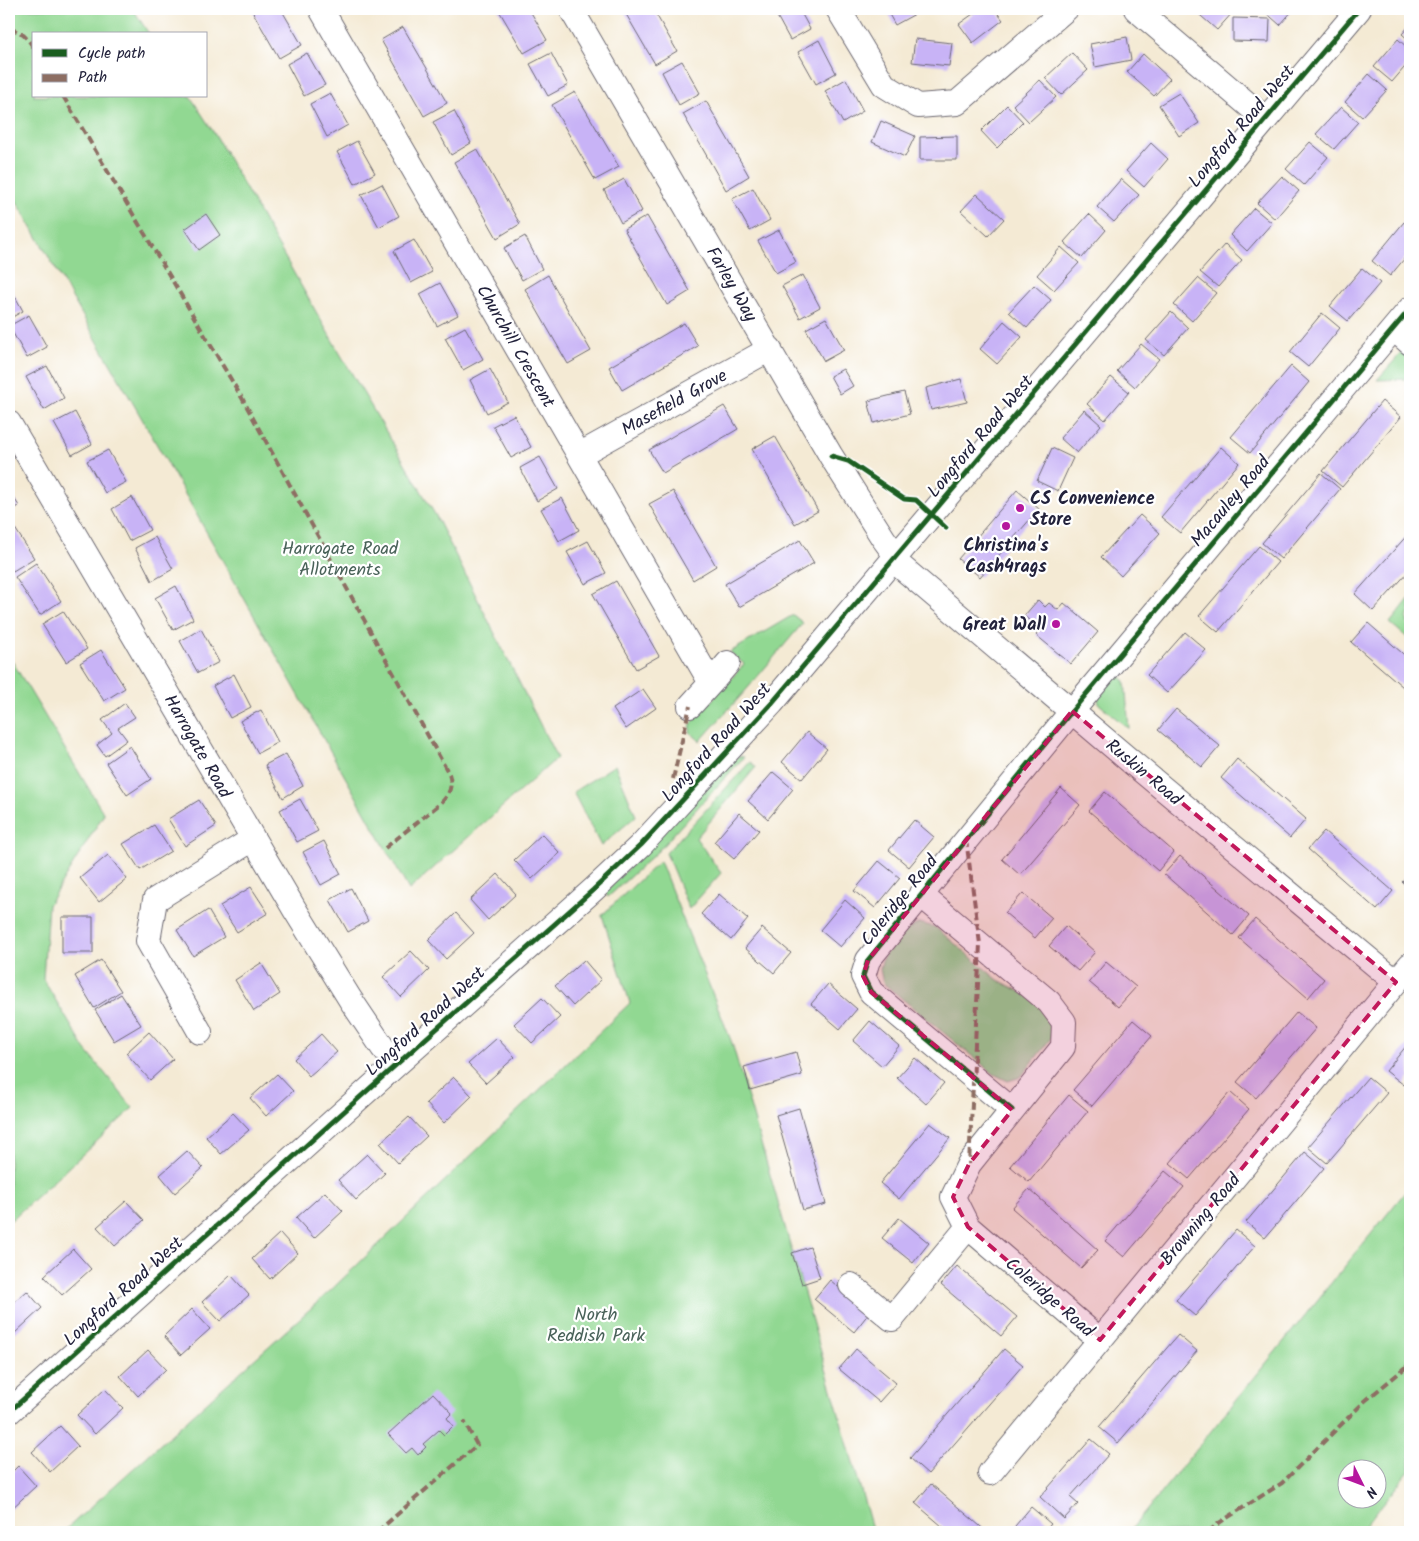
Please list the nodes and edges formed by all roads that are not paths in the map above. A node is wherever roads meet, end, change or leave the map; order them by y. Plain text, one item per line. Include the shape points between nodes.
1 (321, 9) edge
2 (571, 9) edge
3 (838, 9) edge
4 (1066, 9) edge
5 (1136, 9) edge
6 (1359, 9) edge
7 (1265, 119) junction
8 (1410, 309) edge
9 (1402, 336) edge
10 (770, 349) junction
11 (9, 423) edge
12 (579, 455) junction
13 (895, 558) junction
14 (728, 663) dead end
15 (711, 683) junction
16 (690, 706) dead end
17 (1072, 711) junction
18 (253, 839) junction
19 (921, 895) junction
20 (1403, 974) edge
21 (200, 1032) dead end
22 (397, 1064) junction
23 (1012, 1110) junction
24 (968, 1227) junction
25 (851, 1285) dead end
26 (1100, 1340) junction
27 (9, 1412) edge
28 (990, 1473) dead end

1 - 12 street, Churchill Crescent
2 - 10 street, Farley Way
3 - 4 street via 884,85 918,106 957,103
5 - 7 street
6 - 7 street, Longford Road West
7 - 13 street, Longford Road West
8 - 9 street, Macauley Road
9 - 17 street, Macauley Road
10 - 12 street, Masefield Grove
10 - 13 street, Farley Way via 831,456
11 - 18 street, Harrogate Road
12 - 15 street, Churchill Crescent
13 - 17 street, Ruskin Road
13 - 22 street, Longford Road West via 772,702 641,845
14 - 15 street
15 - 16 street
17 - 19 street, Coleridge Road
17 - 20 street, Ruskin Road
18 - 21 street via 154,900 148,941
18 - 22 street, Harrogate Road via 350,999
19 - 23 street, Coleridge Road via 1050,1002 1064,1022 1063,1047
19 - 23 street, Coleridge Road via 868,960 862,976 871,992
20 - 26 street, Browning Road
22 - 27 street, Longford Road West
23 - 24 street, Coleridge Road via 969,1164 953,1197
24 - 25 street via 892,1319
24 - 26 street, Coleridge Road
26 - 28 street, Browning Road

